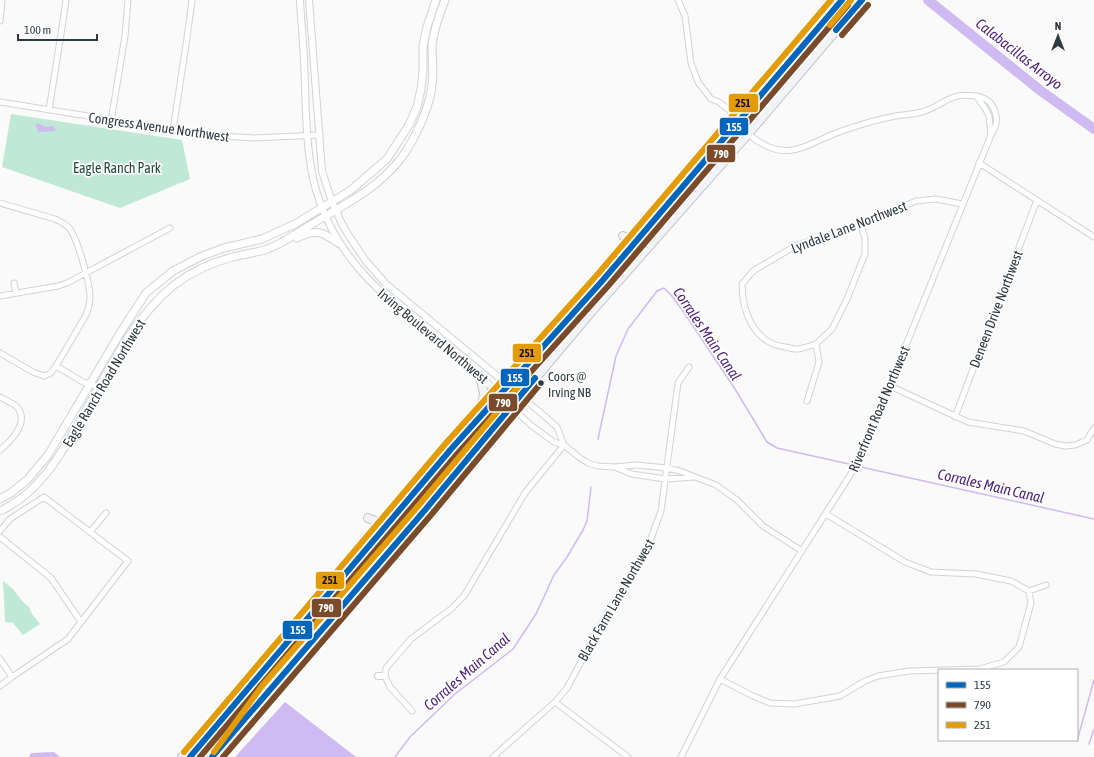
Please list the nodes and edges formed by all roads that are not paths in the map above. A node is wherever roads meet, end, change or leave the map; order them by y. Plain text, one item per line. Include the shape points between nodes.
1 (2, 0) edge
2 (66, 0) edge
3 (128, 0) edge
4 (192, 0) edge
5 (300, 0) edge
6 (309, 0) edge
7 (436, 0) edge
8 (446, 0) edge
9 (678, 0) edge
10 (842, 0) edge
11 (862, 0) edge
12 (0, 21) edge
13 (817, 29) junction
14 (976, 96) junction
15 (0, 102) edge
16 (49, 110) junction
17 (111, 120) junction
18 (738, 123) junction
19 (173, 130) junction
20 (748, 134) junction
21 (320, 135) junction
22 (991, 135) junction
23 (308, 136) junction
24 (979, 163) junction
25 (1037, 200) junction
26 (332, 202) junction
27 (0, 203) edge
28 (687, 203) junction
29 (962, 204) junction
30 (322, 207) junction
31 (335, 211) junction
32 (325, 216) junction
33 (861, 225) junction
34 (170, 228) dead end
35 (623, 236) dead end
36 (1094, 237) edge
37 (635, 242) junction
38 (340, 244) junction
39 (254, 252) junction
40 (85, 273) junction
41 (14, 283) dead end
42 (16, 293) junction
43 (608, 293) junction
44 (0, 296) edge
45 (816, 344) junction
46 (0, 353) edge
47 (56, 366) junction
48 (689, 367) dead end
49 (480, 376) junction
50 (90, 384) junction
51 (509, 386) junction
52 (890, 386) junction
53 (99, 387) junction
54 (500, 394) junction
55 (520, 395) junction
56 (2, 398) edge
57 (807, 401) dead end
58 (512, 406) junction
59 (956, 418) junction
60 (1094, 428) edge
61 (564, 445) junction
62 (452, 448) junction
63 (0, 450) edge
64 (614, 467) junction
65 (667, 468) junction
66 (696, 477) junction
67 (666, 479) junction
68 (0, 499) edge
69 (0, 511) edge
70 (106, 512) dead end
71 (826, 514) junction
72 (368, 518) dead end
73 (385, 528) junction
74 (0, 531) edge
75 (90, 532) junction
76 (0, 537) edge
77 (802, 551) junction
78 (1046, 585) dead end
79 (1029, 591) junction
80 (328, 621) junction
81 (81, 622) junction
82 (0, 659) edge
83 (980, 669) edge
84 (938, 670) edge
85 (378, 676) dead end
86 (385, 676) junction
87 (12, 677) junction
88 (720, 678) junction
89 (0, 686) edge
90 (268, 691) junction
91 (555, 702) junction
92 (412, 711) dead end
93 (212, 731) junction
94 (183, 757) edge
95 (190, 757) edge
96 (212, 757) edge
97 (221, 757) edge
98 (493, 757) edge
99 (628, 757) edge
100 (681, 757) edge

1 - 12 street
2 - 16 street
3 - 17 street via 125,36
4 - 19 street
5 - 23 street, Irving Boulevard Northwest
6 - 21 street, Irving Boulevard Northwest
7 - 26 main road, Eagle Ranch Road Northwest via 423,47 421,89 409,125 387,159 352,190
8 - 31 main road, Eagle Ranch Road Northwest via 437,21 432,44 432,85 424,117 415,136 402,157 383,178
9 - 18 street via 686,21 693,69 701,87 711,100 719,102 729,110
10 - 13 main road
11 - 20 main road
13 - 18 main road
13 - 20 main road via 806,47 747,118 745,124
14 - 20 street via 956,96 923,112 860,125 791,150 770,148
14 - 22 street via 987,112
14 - 22 street, Riverfront Road Northwest via 984,97 996,115 996,127
15 - 16 street, Congress Avenue Northwest
16 - 17 street, Congress Avenue Northwest
17 - 19 street, Congress Avenue Northwest
18 - 28 main road via 732,136 687,190
18 - 37 main road
19 - 23 street, Congress Avenue Northwest via 235,138
20 - 28 main road
21 - 23 street, Congress Avenue Northwest
21 - 26 street, Irving Boulevard Northwest via 322,171
22 - 24 street, Riverfront Road Northwest
23 - 30 street, Irving Boulevard Northwest via 313,178
24 - 25 street
24 - 29 street, Riverfront Road Northwest
25 - 36 street
25 - 59 street, Deneen Drive Northwest
26 - 30 main road, Eagle Ranch Road Northwest
26 - 31 street, Irving Boulevard Northwest
27 - 40 street via 63,223 71,230
28 - 43 main road
29 - 33 street, Lyndale Lane Northwest via 936,199 916,201
29 - 52 street, Riverfront Road Northwest
30 - 32 street, Irving Boulevard Northwest
30 - 50 main road, Eagle Ranch Road Northwest via 275,234 212,252 173,271 146,293
31 - 32 main road, Eagle Ranch Road Northwest
31 - 51 street, Irving Boulevard Northwest via 348,236 386,284
32 - 38 street, Irving Boulevard Northwest
32 - 39 main road, Eagle Ranch Road Northwest via 275,246
33 - 45 street via 865,239 865,254 832,330
33 - 45 street, Lyndale Lane Northwest via 797,245 753,271 742,284 742,297 751,325 762,338 776,346 797,349
34 - 40 street
35 - 37 main road
37 - 43 main road via 634,248 615,275
37 - 51 main road
38 - 39 main road via 325,234 312,232 270,252
38 - 49 street, Irving Boulevard Northwest via 375,287
39 - 53 main road, Eagle Ranch Road Northwest via 218,262 175,285 153,305 130,335
40 - 42 street via 58,286
40 - 47 street via 89,286 89,307
41 - 42 street
42 - 44 street
43 - 55 main road
45 - 57 street via 819,362
46 - 47 street via 44,376 51,373
47 - 50 street
48 - 65 street, Black Farm Lane Northwest via 678,383
49 - 54 street, Irving Boulevard Northwest
49 - 62 main road via 483,401 476,414 453,438
50 - 53 street
50 - 68 main road, Eagle Ranch Road Northwest via 48,455 28,479
51 - 54 main road
51 - 55 street, Irving Boulevard Northwest
52 - 59 street
52 - 71 street, Riverfront Road Northwest via 854,469
53 - 69 main road, Eagle Ranch Road Northwest via 56,461 38,483
54 - 58 street, Irving Boulevard Northwest
54 - 62 main road
55 - 58 main road
55 - 61 street, Irving Boulevard Northwest via 557,427
56 - 63 street via 16,407 22,419 16,433
58 - 61 street, Irving Boulevard Northwest via 532,426 554,442
58 - 80 main road
59 - 60 street via 1024,431 1065,446 1075,446 1087,440
61 - 64 street via 588,463
61 - 86 street via 525,493 464,596 450,610 411,639 388,664
62 - 73 main road
64 - 65 street via 636,465
64 - 67 street via 632,474
65 - 66 street
65 - 67 street, Black Farm Lane Northwest
66 - 67 street
66 - 77 street via 728,494 763,526
67 - 91 street, Black Farm Lane Northwest via 661,511 645,555 611,606 567,688
70 - 75 street
71 - 77 street, Riverfront Road Northwest
71 - 79 street via 905,562 931,572 976,574 1011,581
72 - 73 main road
73 - 80 main road via 388,533 386,541 339,598
73 - 93 main road
74 - 75 street via 10,519 44,496
75 - 81 street via 128,561
76 - 81 street via 51,578
77 - 88 street, Riverfront Road Northwest
78 - 79 street
79 - 83 street via 1031,603 1019,647 1004,662
80 - 90 main road
81 - 87 street via 68,639
82 - 87 street
84 - 88 street via 878,676 840,696 794,704 770,703
85 - 86 street
86 - 92 street via 390,687
87 - 89 street
88 - 100 street, Riverfront Road Northwest
90 - 96 main road
90 - 97 highway
91 - 98 street, Black Farm Lane Northwest
91 - 99 street
93 - 94 highway
93 - 95 main road

